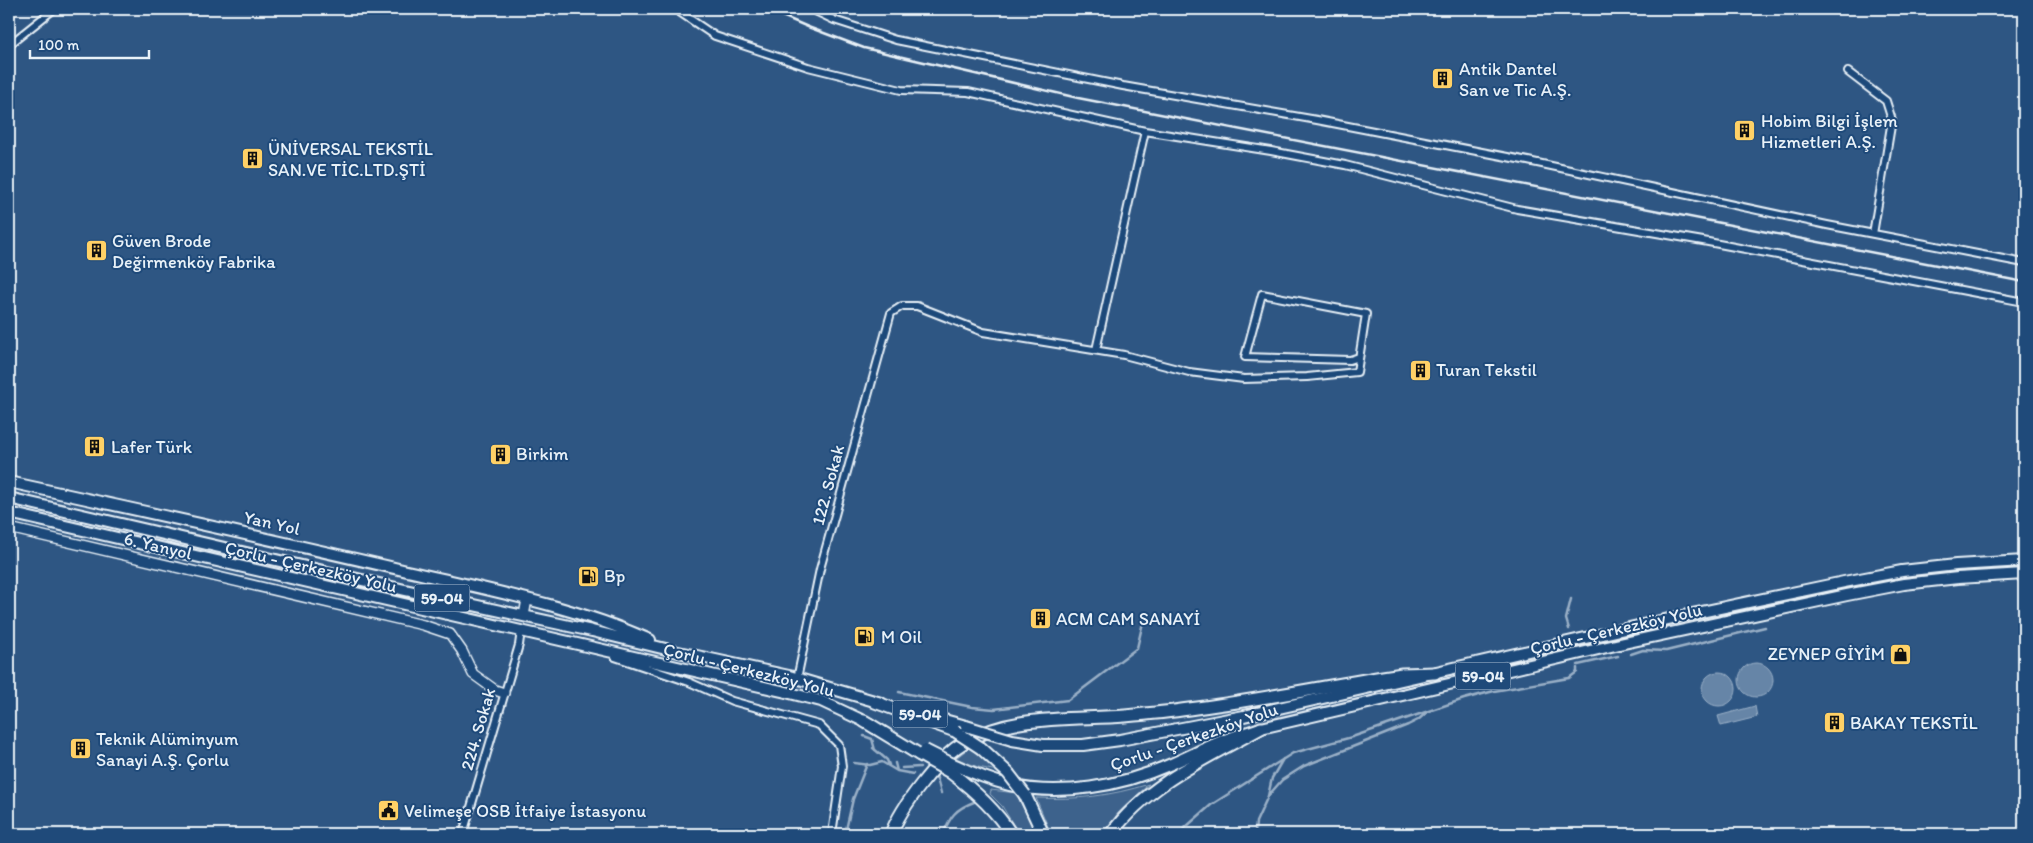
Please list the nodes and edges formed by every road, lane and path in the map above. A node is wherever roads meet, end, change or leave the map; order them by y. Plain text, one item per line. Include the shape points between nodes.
1 (54, 9) edge
2 (675, 9) edge
3 (810, 9) edge
4 (9, 45) edge
5 (1848, 72) dead end
6 (1145, 131) junction
7 (1874, 234) junction
8 (2024, 263) edge
9 (2024, 302) edge
10 (1096, 350) junction
11 (1359, 357) junction
12 (9, 482) edge
13 (9, 498) edge
14 (9, 513) edge
15 (9, 528) edge
16 (2024, 561) edge
17 (2024, 574) edge
18 (527, 599) junction
19 (524, 616) junction
20 (521, 631) junction
21 (588, 648) junction
22 (674, 651) junction
23 (1435, 673) junction
24 (797, 679) junction
25 (504, 693) junction
26 (875, 702) junction
27 (864, 721) joint
28 (1261, 728) junction
29 (951, 768) junction
30 (463, 834) edge
31 (832, 834) edge
32 (891, 834) edge
33 (1011, 834) edge
34 (1043, 834) edge
35 (1111, 834) edge

1 - 4 street
2 - 6 street via 716,36 808,67 901,90 968,92
3 - 7 street via 896,40 1528,161
5 - 7 street via 1886,101 1892,120
6 - 9 street via 1345,166 1517,209
6 - 10 street
7 - 8 street
10 - 11 street via 1190,372 1244,379 1357,372
10 - 24 street, 122. Sokak via 983,332 918,306 902,306 891,313 820,569
11 - 11 street via 1366,314 1262,294 1245,357 1350,360
12 - 18 main road, Yan Yol
13 - 19 main road, Çorlu - Çerkezköy Yolu / 59-04
14 - 20 main road, Çorlu - Çerkezköy Yolu / 59-04
15 - 25 main road, 6. Yanyol via 450,634 473,674 494,690
16 - 23 main road, Çorlu - Çerkezköy Yolu / 59-04 via 1902,571 1673,618
17 - 28 main road, Çorlu - Çerkezköy Yolu / 59-04 via 1904,584 1847,595 1624,643
18 - 19 main road
18 - 22 main road, Yan Yol via 606,622
19 - 20 main road
19 - 22 main road, Çorlu - Çerkezköy Yolu / 59-04
20 - 21 main road, Çorlu - Çerkezköy Yolu / 59-04
20 - 25 street, 224. Sokak
21 - 27 main road, Çorlu - Çerkezköy Yolu / 59-04 via 821,701
21 - 31 street via 689,682 732,701 819,724 839,745 842,766
22 - 24 main road, Çorlu - Çerkezköy Yolu / 59-04
23 - 26 main road, Çorlu - Çerkezköy Yolu / 59-04, bridge via 1244,716 1083,745 1043,745 1012,740
23 - 32 highway via 1402,674 1191,709 1044,720 1004,727 978,735 952,752 914,793
24 - 26 main road, Çorlu - Çerkezköy Yolu / 59-04
25 - 30 street, 224. Sokak
26 - 34 highway, bridge via 955,731 981,748 1008,773 1025,795
27 - 29 highway, bridge
28 - 29 main road, Çorlu - Çerkezköy Yolu / 59-04 via 1145,774 1089,787 1008,785
28 - 35 highway via 1162,785 1128,813
29 - 33 highway via 994,810

